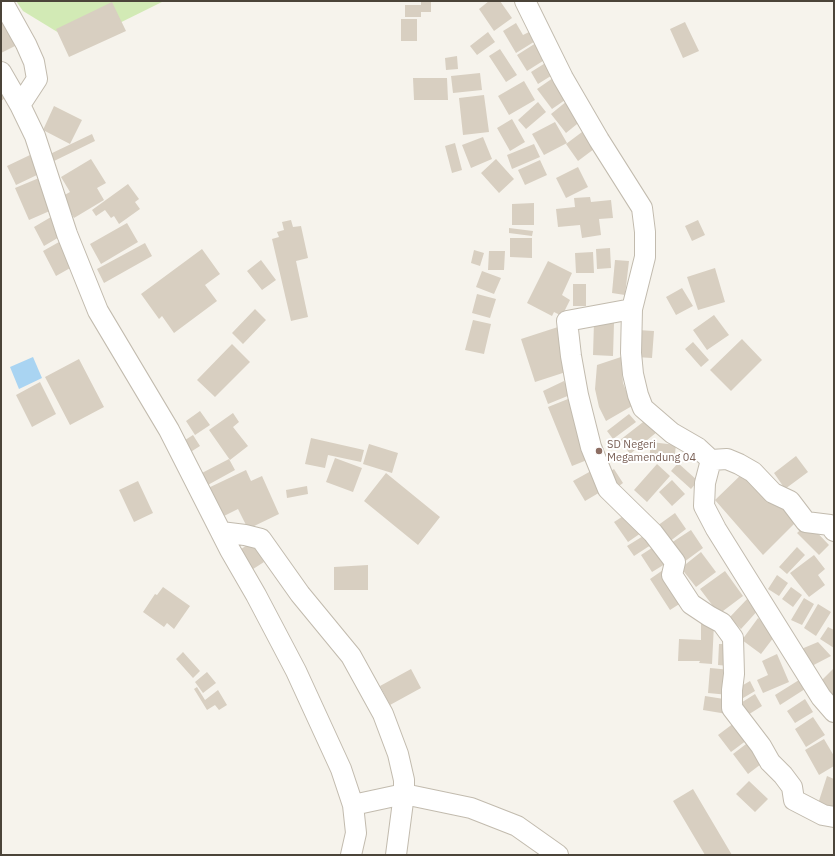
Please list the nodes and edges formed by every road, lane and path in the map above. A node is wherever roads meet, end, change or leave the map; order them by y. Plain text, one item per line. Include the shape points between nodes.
1 (2, 1) edge
2 (525, 1) edge
3 (1, 72) edge
4 (20, 105) junction
5 (632, 309) junction
6 (711, 460) junction
7 (834, 531) edge
8 (221, 532) junction
9 (834, 712) edge
10 (404, 794) junction
11 (352, 805) junction
12 (834, 818) edge
13 (351, 855) edge
14 (396, 855) edge
15 (558, 855) edge

1 - 4 street via 26,44 34,62 37,79
2 - 5 street via 567,85 642,208 645,232 644,257
3 - 4 street
4 - 8 street via 35,136 67,234 98,310 169,430
5 - 6 street via 631,353 638,395 643,408 672,433 698,448
5 - 12 street via 567,321 578,395 591,447 608,489 653,533 675,562 672,575 691,604 722,624 733,638 732,708 770,762 792,787 794,800
6 - 7 street via 727,459 753,472 773,492 790,501 806,522 830,525
6 - 9 street via 705,483 704,506 821,697
8 - 10 street via 261,539 300,594 352,656 383,714 398,754 404,780
8 - 11 street via 296,671 341,769
10 - 11 street
10 - 14 street
10 - 15 street via 471,808 517,826
11 - 13 street via 356,833

